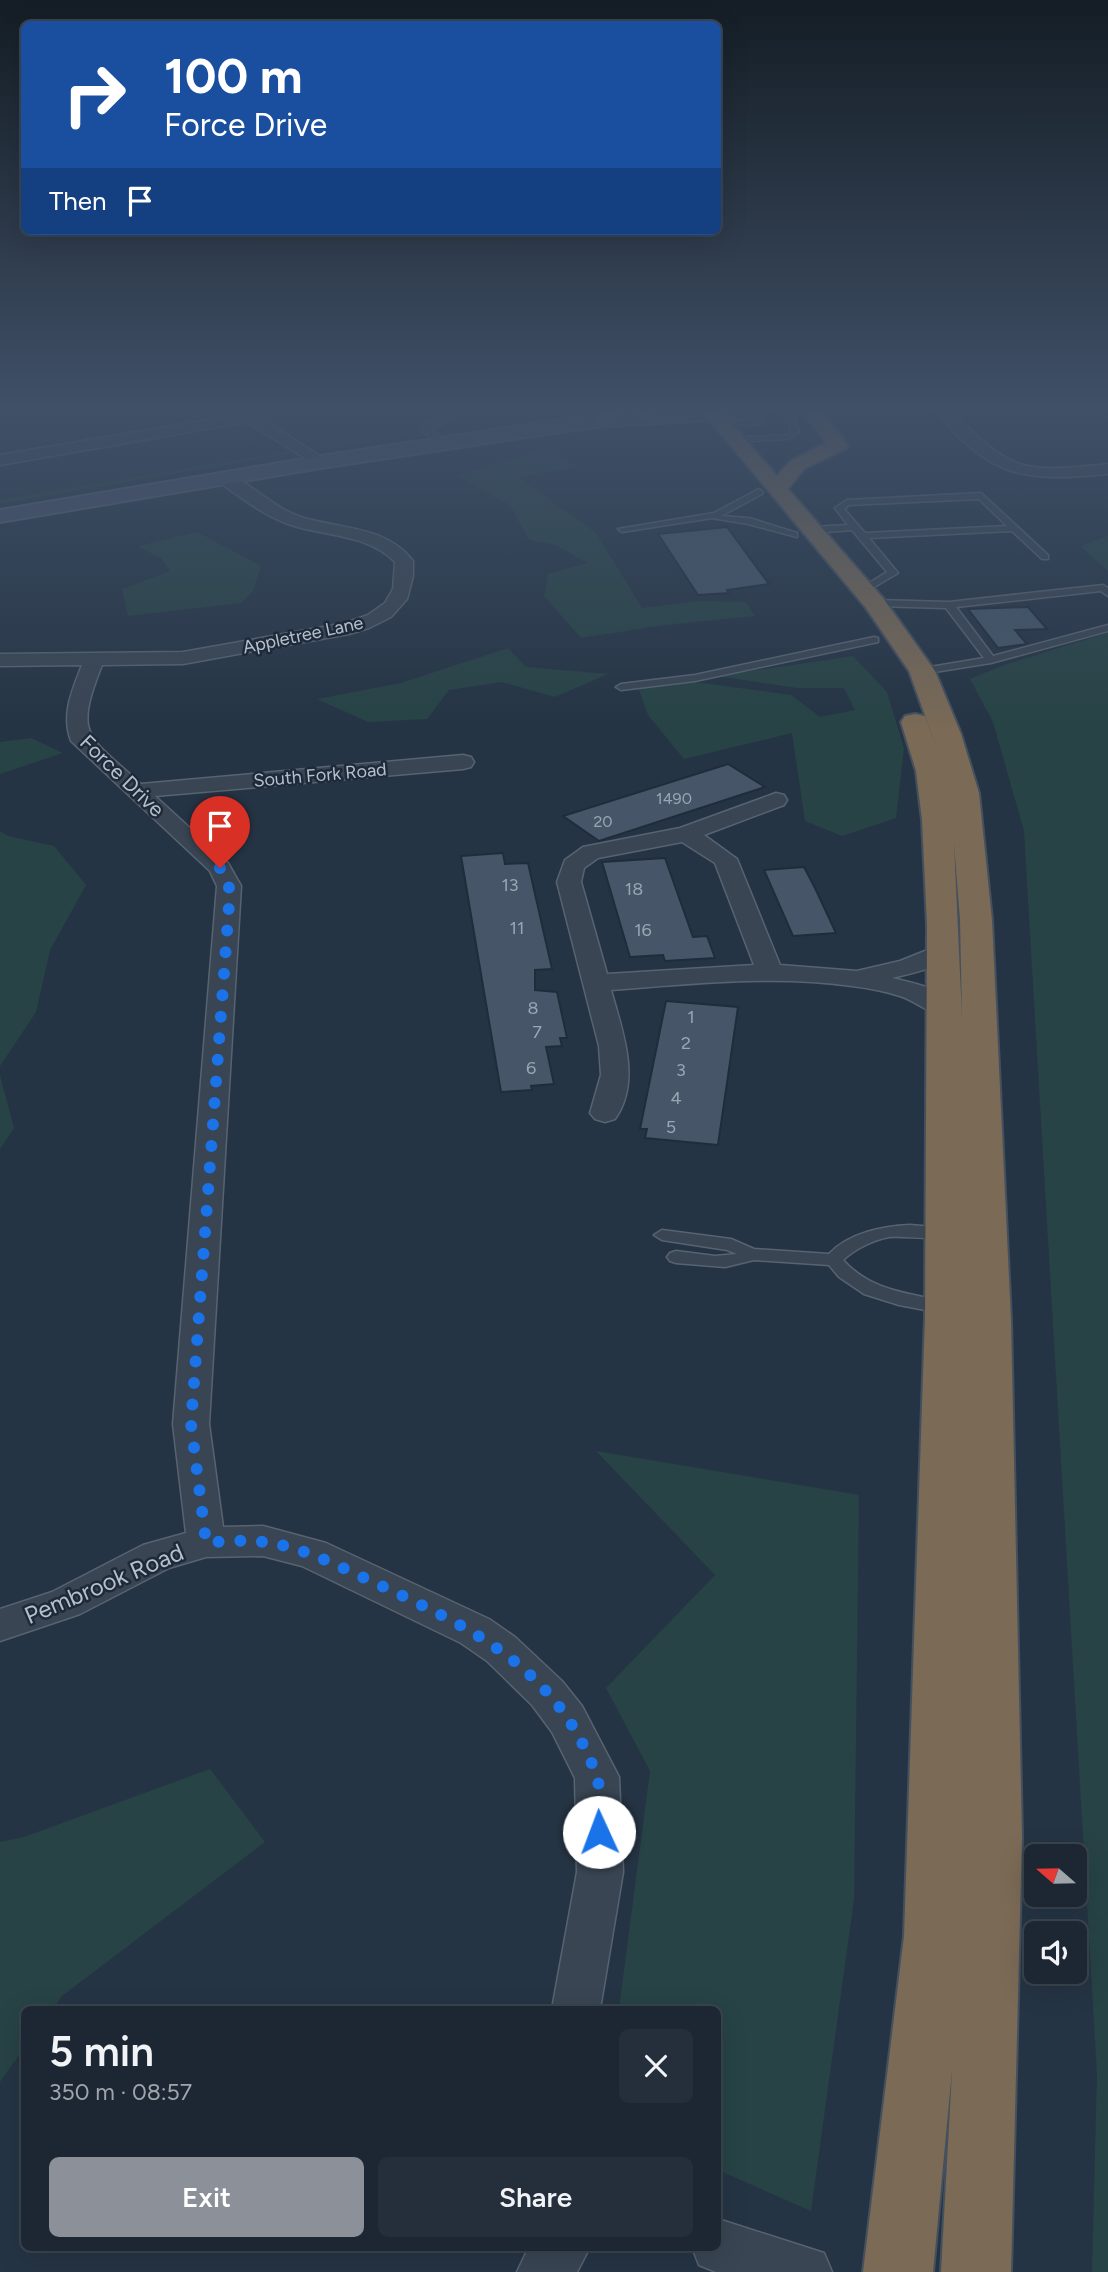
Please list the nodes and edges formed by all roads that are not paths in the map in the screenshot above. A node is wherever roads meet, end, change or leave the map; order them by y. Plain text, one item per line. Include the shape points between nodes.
1 (285, 517) edge
2 (706, 517) edge
3 (792, 517) edge
4 (847, 517) edge
5 (1002, 517) edge
6 (703, 518) junction
7 (855, 527) junction
8 (1013, 528) junction
9 (622, 529) dead end
10 (804, 532) junction
11 (863, 536) junction
12 (1045, 556) dead end
13 (1108, 593) edge
14 (949, 605) junction
15 (871, 611) junction
16 (1108, 628) edge
17 (95, 658) junction
18 (0, 660) edge
19 (991, 660) junction
20 (922, 671) junction
21 (621, 687) dead end
22 (463, 762) dead end
23 (135, 791) junction
24 (776, 800) dead end
25 (686, 834) junction
26 (944, 952) junction
27 (771, 973) junction
28 (853, 978) junction
29 (596, 983) junction
30 (944, 1008) junction
31 (605, 1113) dead end
32 (946, 1233) junction
33 (662, 1235) dead end
34 (751, 1254) junction
35 (676, 1257) dead end
36 (834, 1260) junction
37 (947, 1308) junction
38 (206, 1542) junction
39 (0, 1625) edge
40 (577, 2006) edge
41 (721, 2247) edge
42 (560, 2251) edge
43 (544, 2272) edge
44 (804, 2272) edge
45 (898, 2272) edge
46 (976, 2272) edge

1 - 17 street, Appletree Lane via 359,534 392,548 404,561 405,571 404,587 393,608 349,628 206,656
2 - 6 lane
3 - 10 highway
4 - 7 lane
5 - 8 lane
6 - 9 lane
6 - 10 lane via 741,519
7 - 10 lane
7 - 11 lane
8 - 11 lane
8 - 12 lane
10 - 15 highway
11 - 15 lane via 892,573
13 - 14 lane via 1103,588
14 - 15 lane
14 - 19 lane
15 - 20 highway
15 - 21 lane via 695,678
15 - 26 highway via 930,771
16 - 19 lane
17 - 18 street, Appletree Lane
17 - 23 street, Force Drive via 74,716 75,729
19 - 20 lane
20 - 46 highway via 964,793 976,920 989,1320 993,1837
22 - 23 street, South Fork Road
23 - 38 street, Force Drive via 220,868 229,886 191,1424
24 - 25 street
25 - 27 street via 725,859
25 - 29 street via 591,852 573,866 569,882
26 - 28 street via 907,968
26 - 30 highway
27 - 28 street
27 - 29 street
28 - 30 street via 908,989
29 - 31 street via 613,1046 615,1075
30 - 32 highway
32 - 36 lane via 895,1229 870,1235
32 - 37 highway
33 - 34 lane via 731,1245
34 - 35 lane via 730,1262
34 - 36 lane
36 - 37 lane via 861,1287
37 - 45 highway via 934,1936
38 - 39 street, Pembrook Road via 157,1556 66,1603
38 - 40 street, Pembrook Road via 264,1541 312,1554 475,1632 547,1693 572,1728 597,1777 600,1872
41 - 44 street
42 - 43 street

